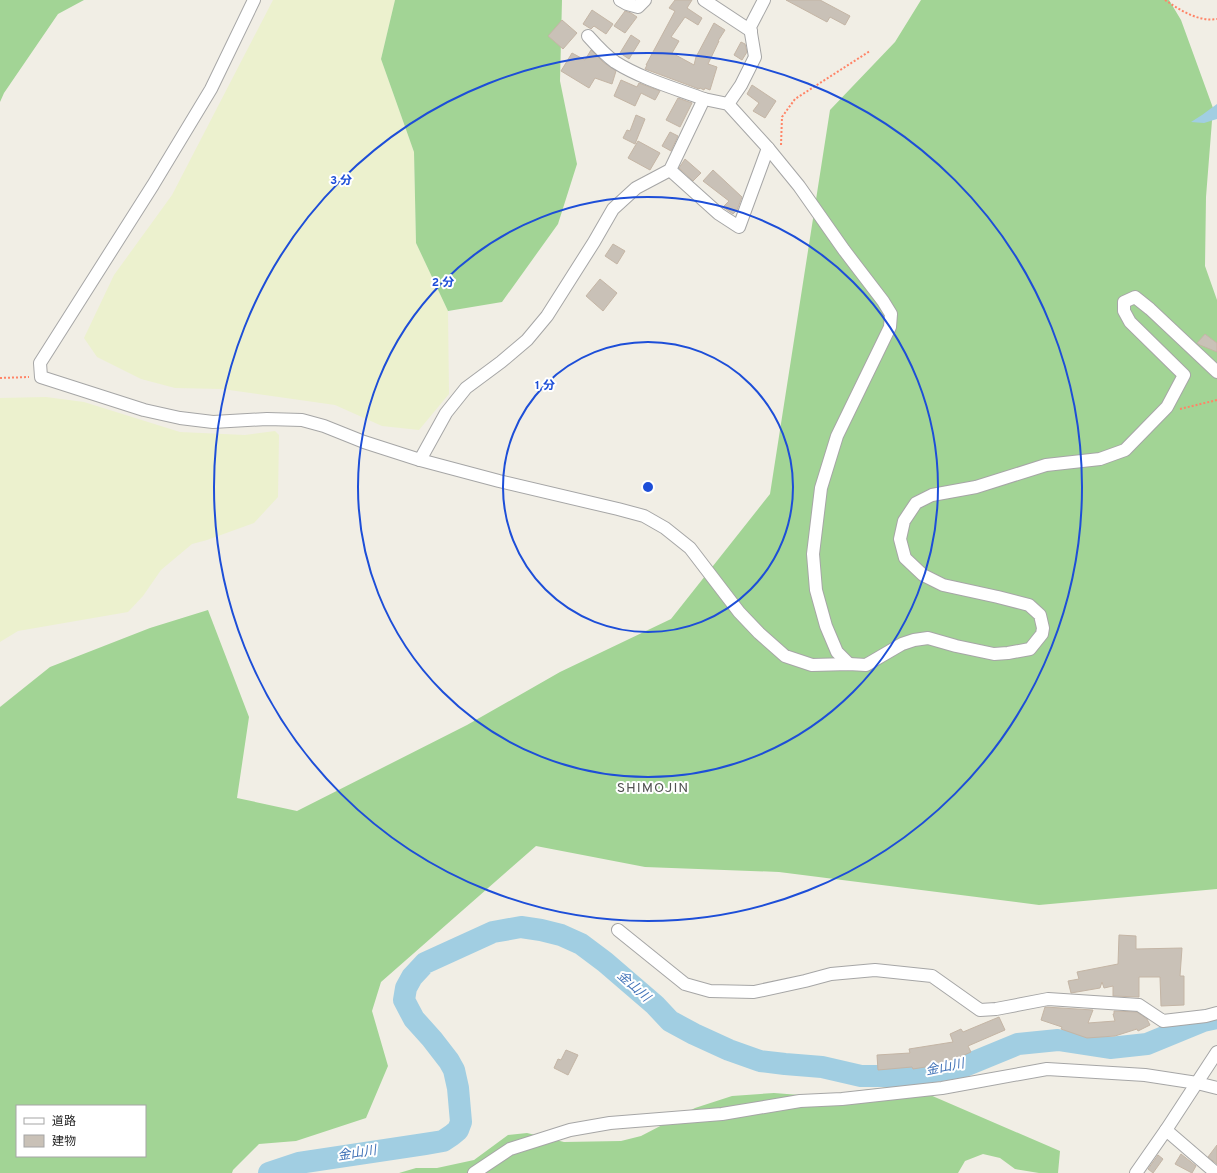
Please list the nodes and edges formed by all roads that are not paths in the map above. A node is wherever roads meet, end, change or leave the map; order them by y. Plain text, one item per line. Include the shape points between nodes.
1 (254, 0) edge
2 (620, 0) edge
3 (645, 0) edge
4 (704, 0) edge
5 (764, 0) edge
6 (751, 31) junction
7 (588, 36) dead end
8 (704, 99) junction
9 (728, 104) junction
10 (768, 148) junction
11 (670, 170) junction
12 (1217, 372) edge
13 (420, 460) junction
14 (849, 664) junction
15 (618, 930) dead end
16 (1217, 1013) edge
17 (1217, 1052) edge
18 (1197, 1083) junction
19 (1217, 1088) edge
20 (1166, 1130) junction
21 (474, 1173) edge
22 (1136, 1173) edge
23 (1216, 1173) edge

1 - 13 street via 211,89 40,363 41,377 144,410 180,418 213,422 302,420
2 - 3 street via 638,7
4 - 6 street
5 - 6 street via 750,27
6 - 9 street via 755,57
7 - 8 street via 615,61 630,70 655,82
8 - 9 street
8 - 11 street
9 - 10 street
10 - 11 street via 739,227 719,214
10 - 14 street via 799,186 891,314 890,327 837,436 821,488 813,554 816,590 826,626 837,652
11 - 13 street via 636,188 613,209 547,316 527,340 466,388 446,413
12 - 14 street via 1135,297 1124,302 1124,311 1130,322 1184,375 1166,407 1125,450 1100,459 1046,465 976,487 932,495 916,503 904,521 900,539 905,558 923,575 943,585 1029,605 1040,615 1042,634 1030,649 994,654 928,638 914,640 866,665
13 - 14 street via 644,516 665,528 690,548 740,612 785,656 812,665
15 - 16 street via 685,984 710,991 754,992 831,974 875,970 932,976 980,1010 1048,999 1139,1005 1163,1021
17 - 18 street
18 - 19 street
18 - 20 street
18 - 21 street via 1145,1075 1047,1069 942,1088 800,1101 722,1114 610,1123 570,1130 510,1148
20 - 22 street
20 - 23 street

